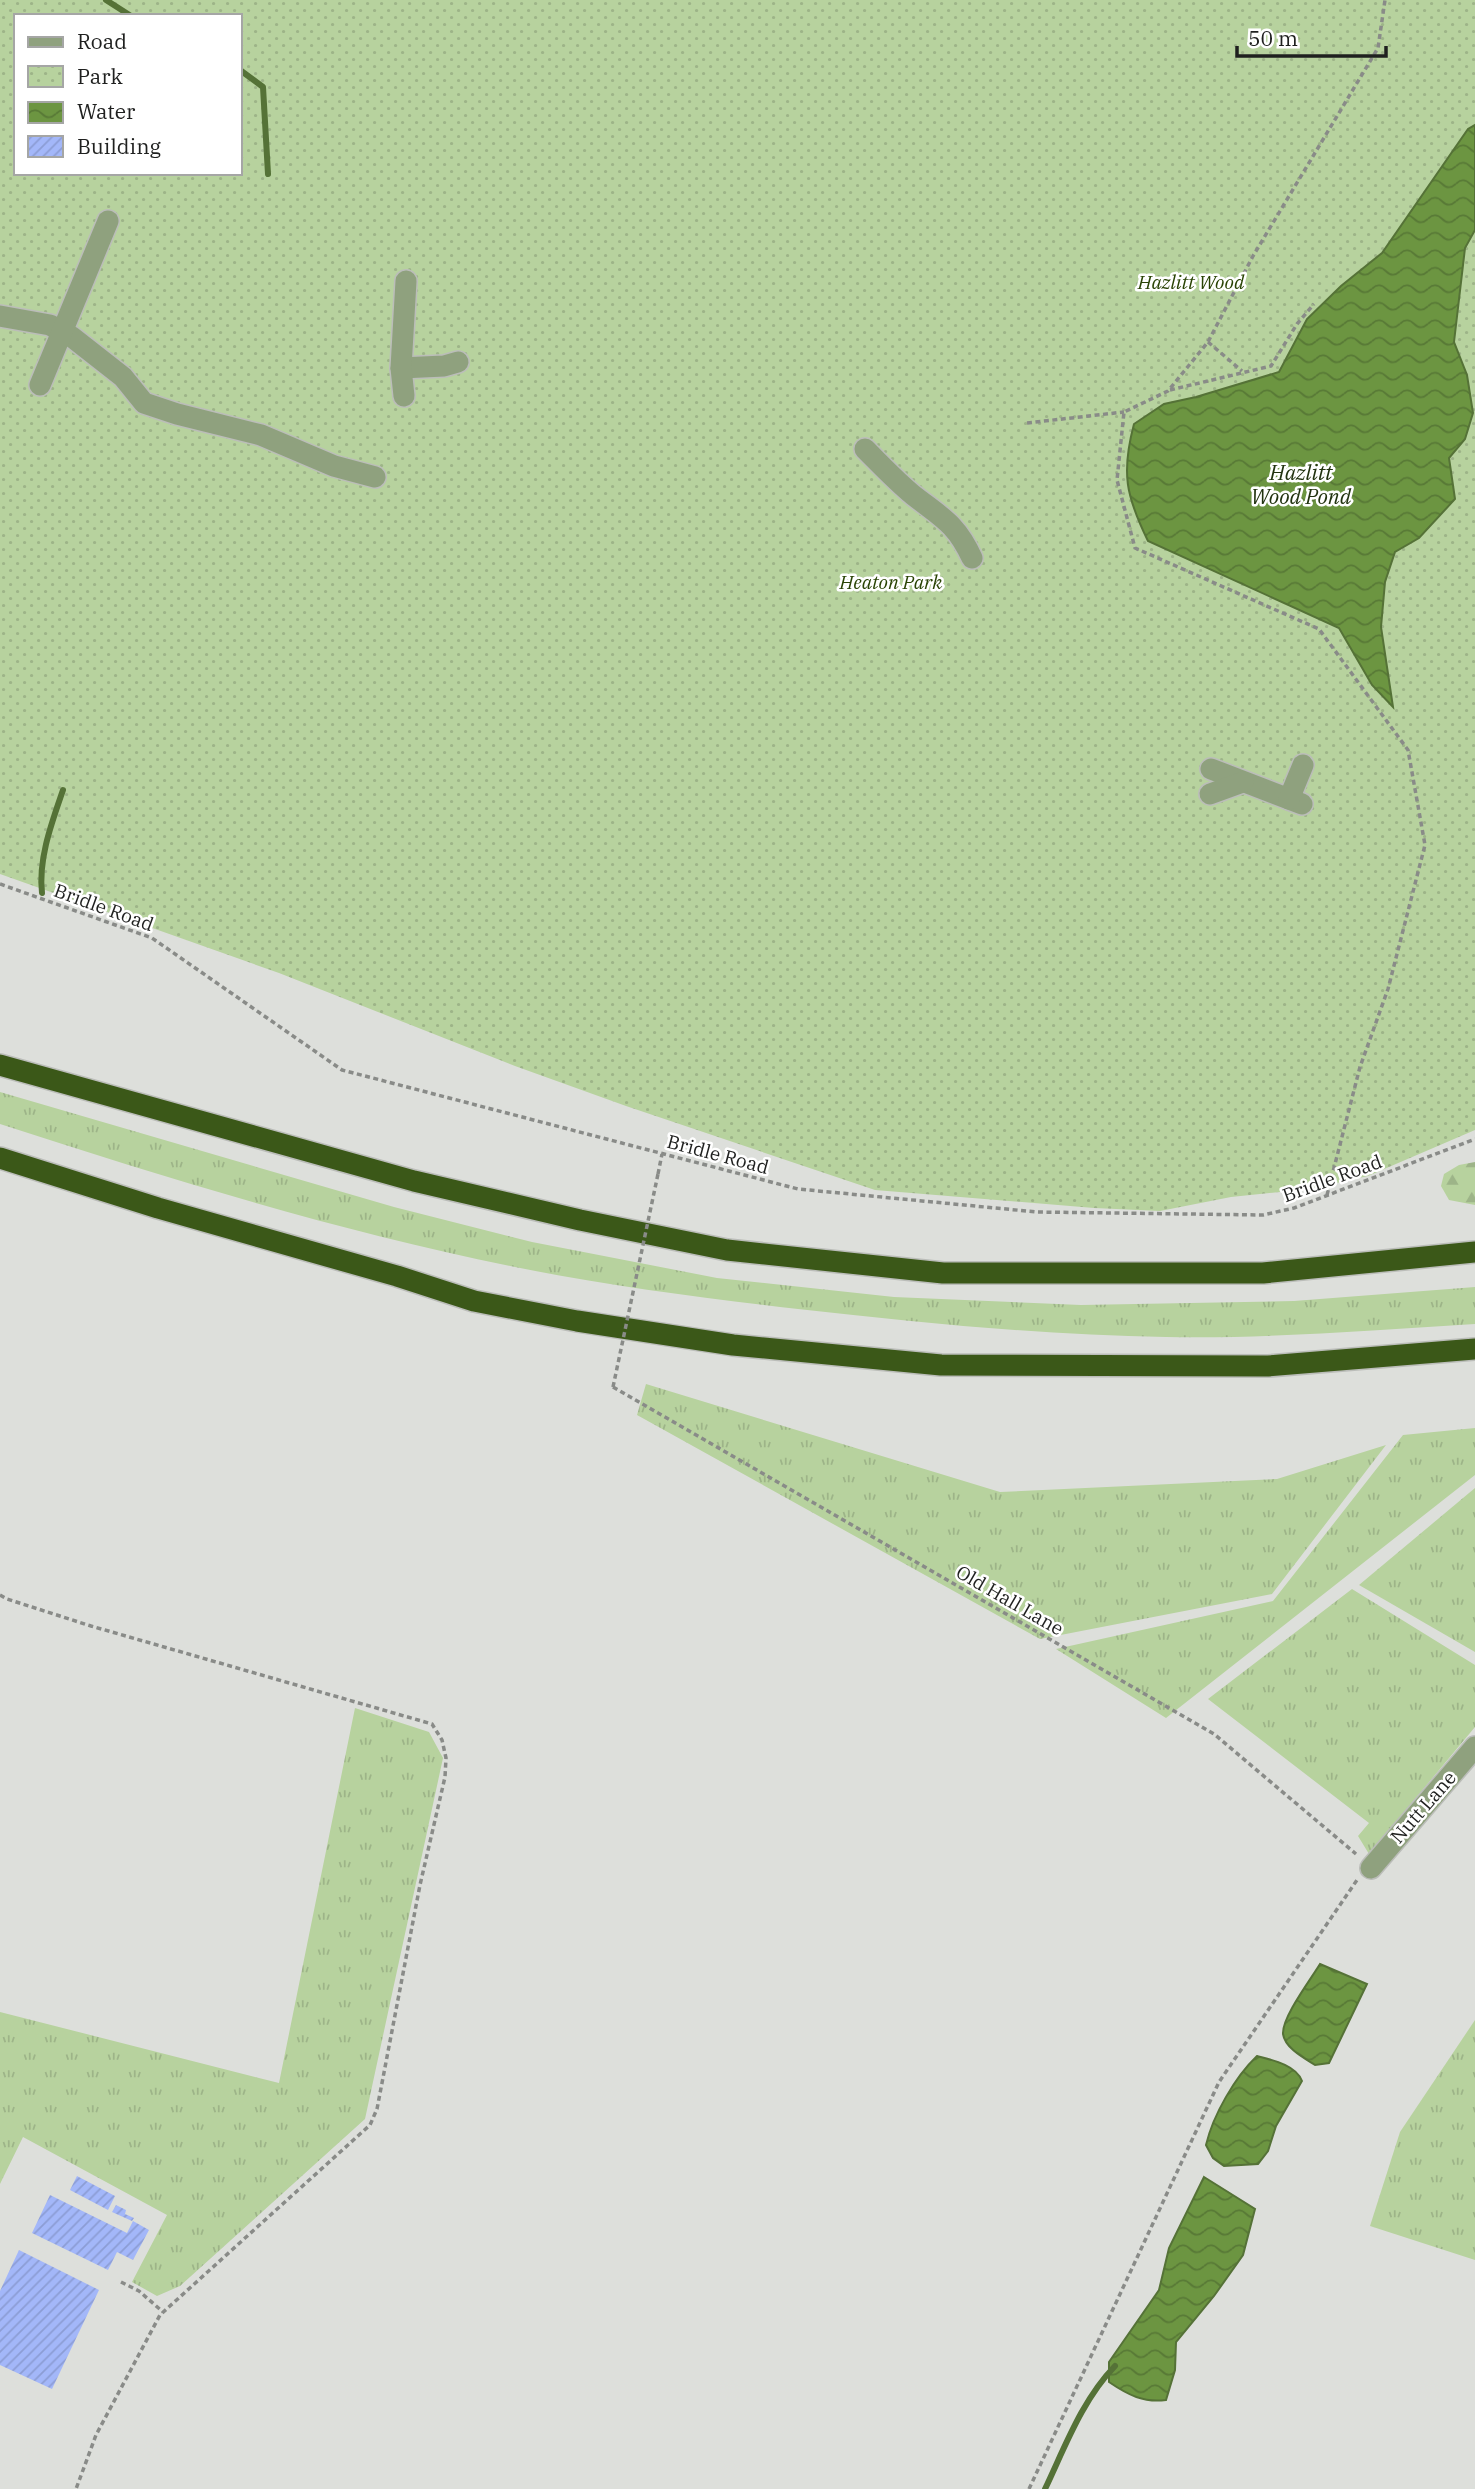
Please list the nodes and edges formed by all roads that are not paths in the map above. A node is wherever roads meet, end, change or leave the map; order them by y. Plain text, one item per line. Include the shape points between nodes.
1 (108, 221) dead end
2 (406, 281) dead end
3 (0, 316) edge
4 (64, 332) junction
5 (458, 362) dead end
6 (401, 368) junction
7 (40, 385) dead end
8 (404, 396) dead end
9 (865, 449) dead end
10 (375, 477) dead end
11 (972, 558) dead end
12 (1301, 764) dead end
13 (1211, 769) dead end
14 (1244, 782) junction
15 (1210, 794) dead end
16 (0, 1065) edge
17 (0, 1158) edge
18 (1475, 1252) edge
19 (1475, 1349) edge
20 (1475, 1747) edge
21 (1371, 1868) road end

1 - 4 street
2 - 6 street
3 - 4 street
4 - 7 street
4 - 10 street via 123,377 144,403 261,435 334,466
5 - 6 street
6 - 8 street
9 - 11 street via 889,474 944,516 963,538
12 - 14 street via 1295,802
13 - 14 street
14 - 15 street
16 - 18 highway via 414,1181 727,1250 943,1273 1263,1273
17 - 19 highway via 474,1301 733,1345 941,1365 1268,1366
20 - 21 street, Nutt Lane

